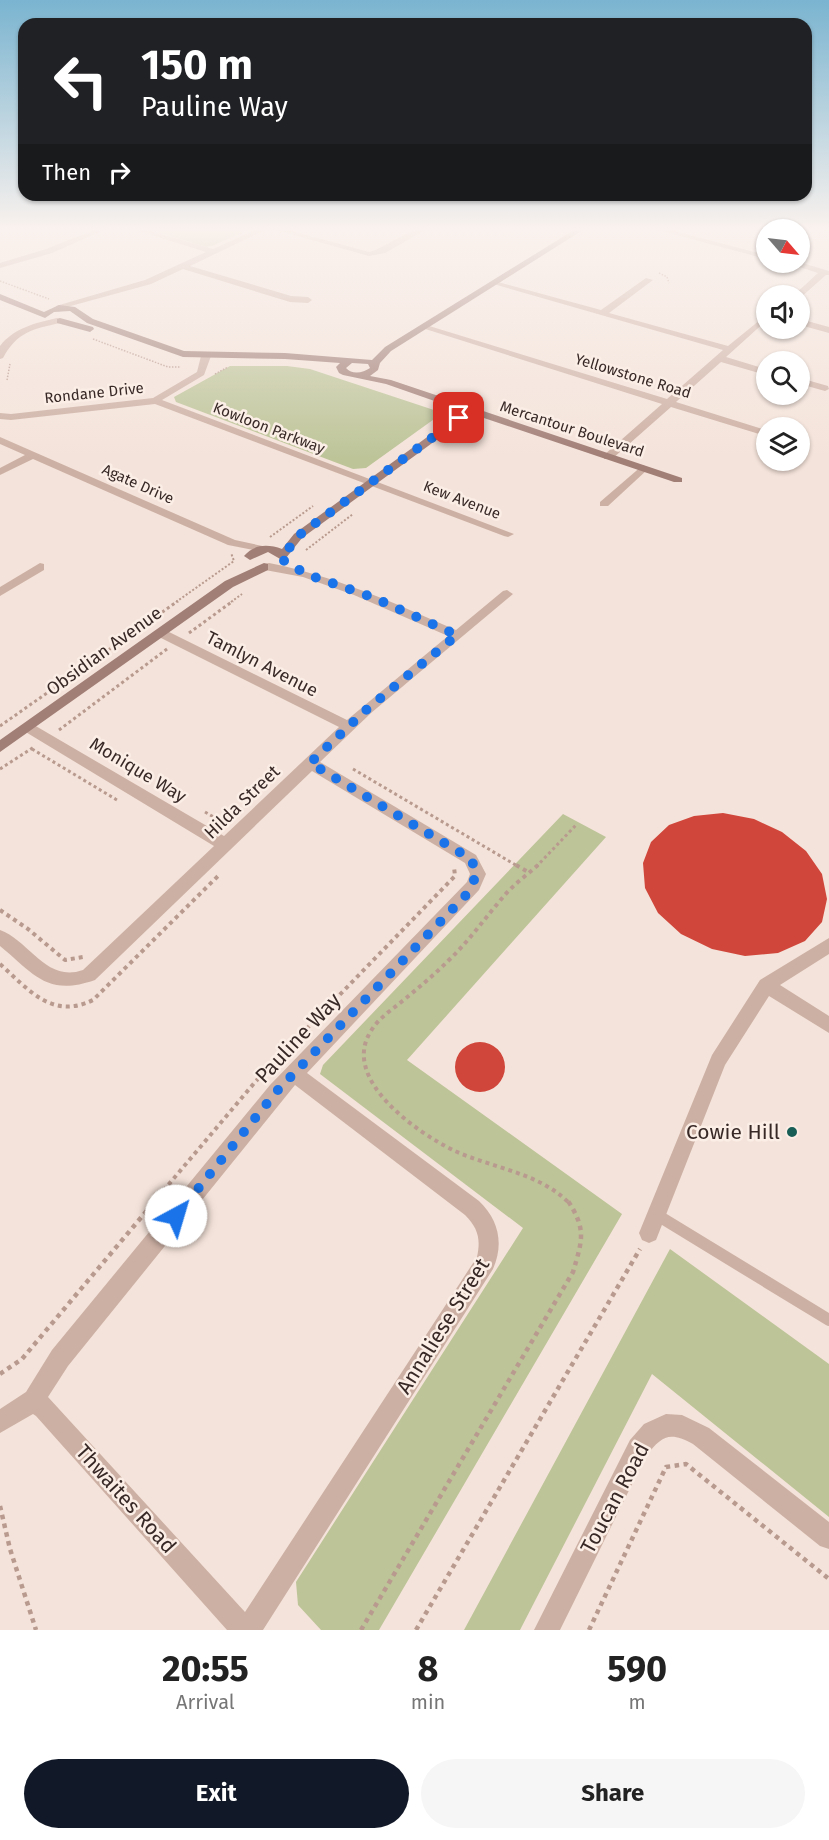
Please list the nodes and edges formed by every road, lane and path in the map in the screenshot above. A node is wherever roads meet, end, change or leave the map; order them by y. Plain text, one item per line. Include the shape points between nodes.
1 (21, 306) edge
2 (55, 306) edge
3 (69, 306) edge
4 (84, 306) edge
5 (457, 306) edge
6 (578, 306) edge
7 (613, 306) edge
8 (61, 308) junction
9 (76, 313) junction
10 (603, 313) junction
11 (45, 316) junction
12 (59, 321) junction
13 (810, 325) edge
14 (756, 326) edge
15 (423, 327) junction
16 (27, 329) junction
17 (829, 330) edge
18 (94, 340) dead end
19 (388, 349) junction
20 (729, 349) junction
21 (0, 353) edge
22 (718, 358) junction
23 (11, 360) dead end
24 (205, 360) junction
25 (316, 360) junction
26 (353, 361) junction
27 (229, 366) dead end
28 (375, 367) junction
29 (341, 369) junction
30 (756, 369) edge
31 (358, 376) junction
32 (7, 380) dead end
33 (388, 382) junction
34 (810, 384) edge
35 (825, 388) dead end
36 (156, 401) junction
37 (669, 403) junction
38 (470, 411) junction
39 (0, 416) edge
40 (756, 430) edge
41 (0, 440) edge
42 (32, 455) junction
43 (608, 457) junction
44 (643, 468) junction
45 (0, 472) edge
46 (678, 480) dead end
47 (372, 483) junction
48 (604, 504) dead end
49 (315, 506) dead end
50 (357, 511) dead end
51 (508, 534) dead end
52 (298, 536) junction
53 (226, 546) junction
54 (265, 546) junction
55 (302, 553) dead end
56 (250, 558) junction
57 (281, 558) junction
58 (40, 567) dead end
59 (267, 567) junction
60 (306, 574) junction
61 (229, 584) junction
62 (0, 592) edge
63 (507, 594) dead end
64 (161, 633) junction
65 (457, 635) junction
66 (0, 726) edge
67 (348, 726) junction
68 (29, 728) junction
69 (0, 747) edge
70 (310, 763) junction
71 (347, 765) dead end
72 (232, 816) dead end
73 (211, 836) junction
74 (226, 845) junction
75 (444, 861) dead end
76 (530, 873) dead end
77 (0, 910) edge
78 (0, 937) edge
79 (829, 945) edge
80 (91, 950) dead end
81 (766, 985) junction
82 (829, 1025) edge
83 (294, 1074) junction
84 (656, 1215) junction
85 (649, 1233) joint
86 (829, 1320) edge
87 (0, 1374) edge
88 (34, 1400) junction
89 (0, 1422) edge
90 (0, 1506) edge
91 (829, 1537) edge
92 (829, 1579) edge
93 (36, 1630) edge
94 (246, 1630) edge
95 (416, 1630) edge
96 (547, 1630) edge
97 (589, 1630) edge

1 - 11 street
2 - 8 street
3 - 8 street
4 - 9 street
5 - 15 street
6 - 10 street
7 - 10 street
8 - 9 street
8 - 11 street via 48,311
9 - 12 street
9 - 24 street
10 - 20 street
11 - 12 street
11 - 16 street
12 - 16 street
12 - 24 street via 172,359
13 - 17 street
14 - 20 street
15 - 19 street
15 - 37 street, Yellowstone Road
16 - 21 street via 10,339
18 - 24 path via 168,367
19 - 26 street
19 - 28 street
20 - 22 street
22 - 30 street
22 - 37 street
23 - 32 path
24 - 25 street via 285,356
24 - 27 path
24 - 36 street, Rondane Drive via 199,374
25 - 26 street
25 - 29 street
26 - 28 street via 370,362
26 - 29 street
28 - 31 street
28 - 33 street, Mercantour Boulevard
29 - 31 street, Mercantour Boulevard
31 - 33 street, Mercantour Boulevard
33 - 38 street, Mercantour Boulevard
34 - 35 street
36 - 39 street, Rondane Drive
36 - 47 street, Kowloon Parkway
37 - 40 street, Yellowstone Road
37 - 43 street
38 - 43 street, Mercantour Boulevard
38 - 47 street
41 - 42 street, Agate Drive
42 - 45 street
42 - 53 street, Agate Drive
43 - 44 street, Mercantour Boulevard
44 - 46 street, Mercantour Boulevard
44 - 48 street
47 - 51 street, Kew Avenue
47 - 52 street
49 - 54 path
50 - 55 path
52 - 54 street
52 - 57 street
53 - 54 street, Agate Drive
53 - 56 street, Agate Drive
53 - 66 path via 234,561
54 - 56 street
54 - 57 street via 279,552
56 - 59 street via 253,564
56 - 61 street, Obsidian Avenue
57 - 59 street, Obsidian Avenue
57 - 60 street
58 - 62 street
59 - 60 street
59 - 61 street, Obsidian Avenue
60 - 65 street via 372,597
61 - 64 street, Obsidian Avenue
63 - 65 street, Hilda Street
64 - 67 street, Tamlyn Avenue
64 - 68 street, Obsidian Avenue
65 - 67 street, Hilda Street
67 - 70 street, Hilda Street
68 - 69 street, Obsidian Avenue
68 - 73 street, Monique Way
70 - 74 street, Hilda Street
70 - 83 street, Pauline Way via 471,859 477,874 467,894
71 - 76 path
72 - 73 path
73 - 74 street, Monique Way
74 - 78 street, Hilda Street via 102,965 81,979 63,982 50,977
75 - 87 path via 454,867 455,876 256,1081 22,1359
77 - 80 path via 65,960 83,957
79 - 81 street
81 - 82 street
81 - 84 street via 718,1061
83 - 88 street, Pauline Way via 60,1358
83 - 94 street, Annaliese Street via 472,1208 486,1225 491,1246 486,1262
84 - 85 street
84 - 86 lane
85 - 95 path
88 - 89 street
88 - 94 street, Thwaites Road
90 - 93 path
91 - 96 street, Toucan Road via 701,1436 680,1425 661,1426 638,1448
92 - 97 path via 686,1464 666,1467

